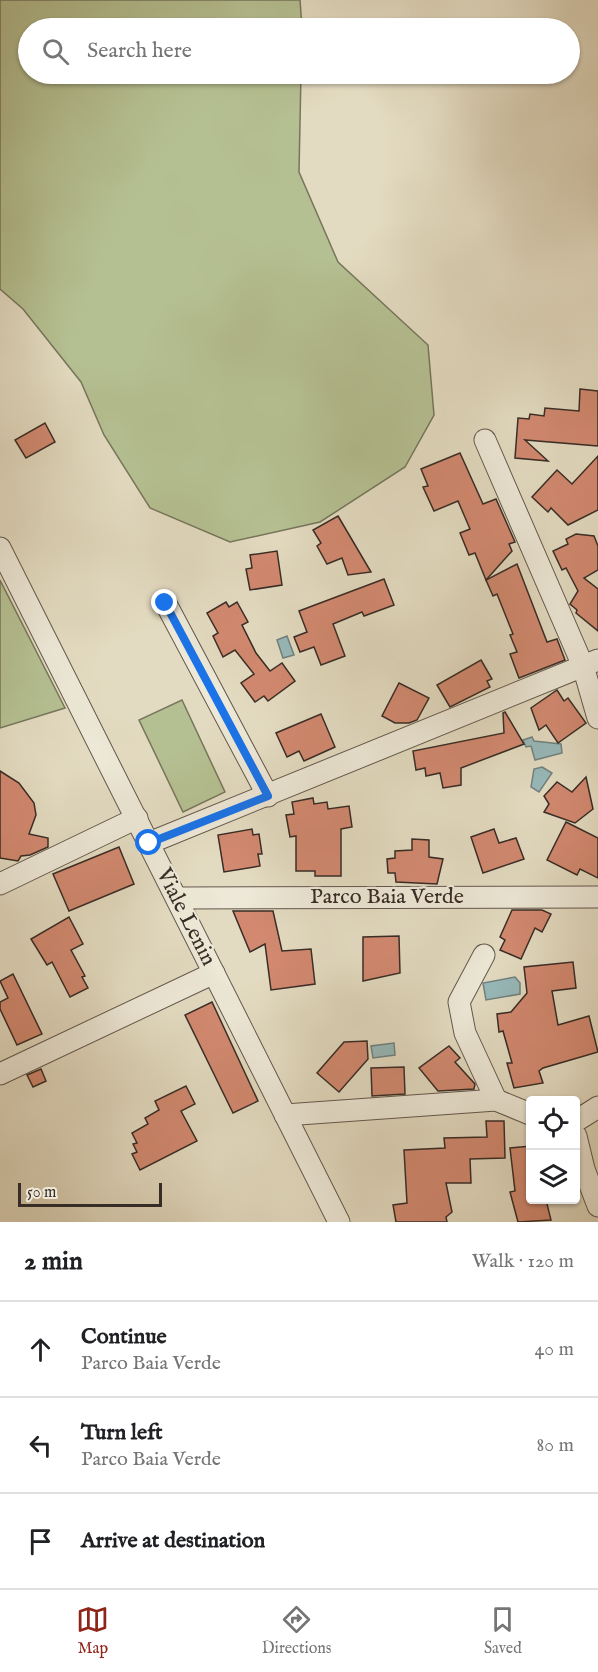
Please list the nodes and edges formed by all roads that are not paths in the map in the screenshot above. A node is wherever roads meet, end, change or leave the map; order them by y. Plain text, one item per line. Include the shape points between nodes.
1 (485, 440) dead end
2 (0, 548) edge
3 (165, 603) dead end
4 (590, 663) edge
5 (598, 718) edge
6 (268, 796) junction
7 (137, 818) junction
8 (149, 843) junction
9 (0, 884) edge
10 (598, 897) edge
11 (177, 898) junction
12 (484, 955) dead end
13 (214, 973) junction
14 (0, 1074) edge
15 (496, 1100) junction
16 (598, 1107) edge
17 (526, 1112) edge
18 (285, 1115) junction
19 (580, 1118) edge
20 (579, 1150) edge
21 (598, 1206) edge
22 (339, 1222) edge

1 - 4 street
2 - 7 street, Viale Lenin
3 - 6 street
4 - 5 street
4 - 6 street
6 - 8 street
7 - 8 street, Viale Lenin
7 - 9 street
8 - 11 street, Viale Lenin
10 - 11 street, Parco Baia Verde
11 - 13 street, Viale Lenin
12 - 15 street via 459,1002 465,1033
13 - 14 street
13 - 18 street, Viale Lenin
15 - 17 street
15 - 18 street
16 - 19 street
18 - 22 street, Viale Lenin
20 - 21 street

